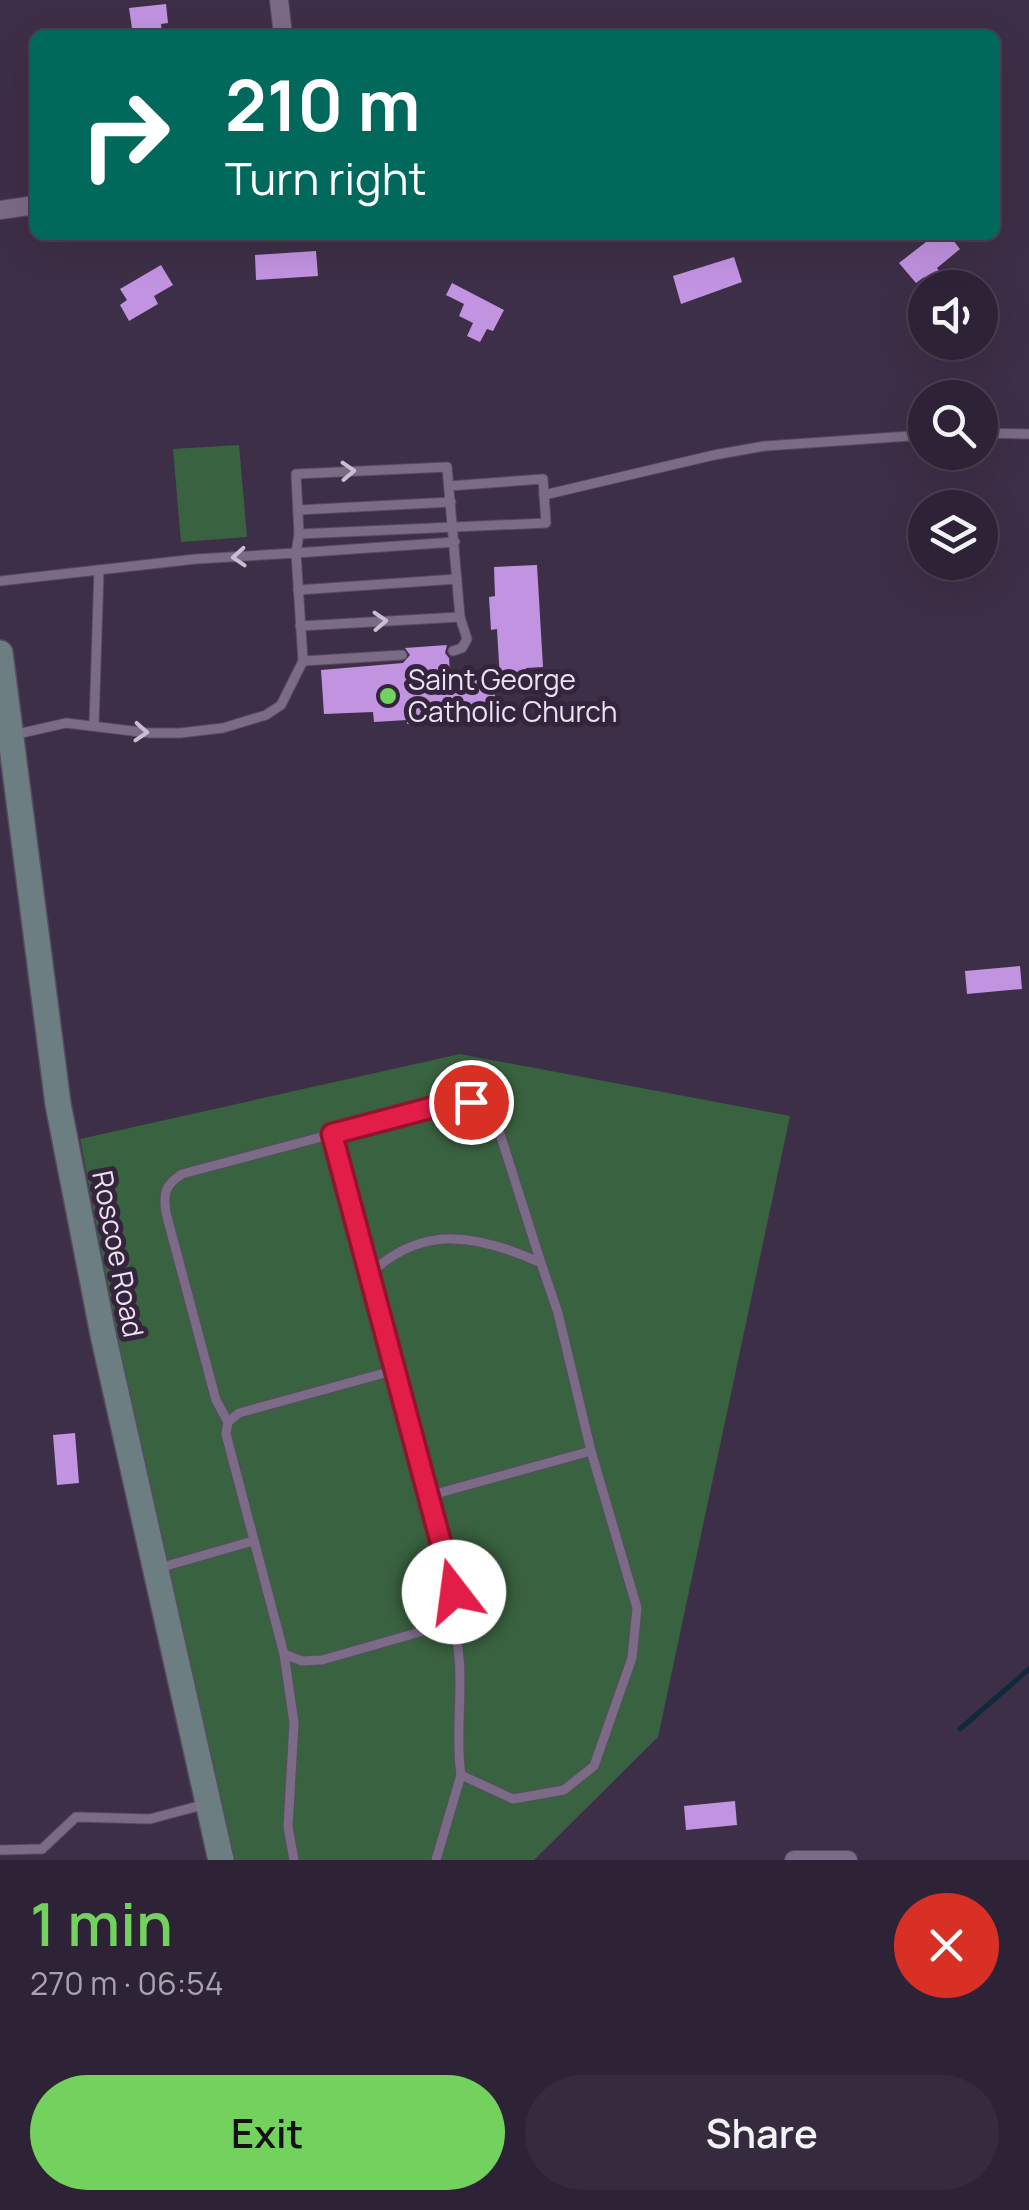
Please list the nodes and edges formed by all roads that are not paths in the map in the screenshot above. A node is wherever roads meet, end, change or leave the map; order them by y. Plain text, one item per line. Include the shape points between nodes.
1 (280, 0) edge
2 (283, 30) edge
3 (30, 206) edge
4 (0, 210) edge
5 (998, 433) edge
6 (1029, 434) edge
7 (908, 437) edge
8 (449, 486) junction
9 (544, 495) junction
10 (450, 502) junction
11 (298, 510) junction
12 (453, 527) junction
13 (299, 534) junction
14 (455, 542) junction
15 (296, 553) junction
16 (98, 570) junction
17 (458, 579) junction
18 (0, 582) edge
19 (298, 590) junction
20 (460, 617) junction
21 (300, 626) junction
22 (453, 651) dead end
23 (0, 653) edge
24 (402, 656) dead end
25 (303, 661) junction
26 (94, 726) junction
27 (10, 735) junction
28 (332, 1134) junction
29 (541, 1263) junction
30 (370, 1274) junction
31 (392, 1371) junction
32 (228, 1422) junction
33 (591, 1451) junction
34 (428, 1496) junction
35 (253, 1541) junction
36 (156, 1569) junction
37 (448, 1616) junction
38 (284, 1654) junction
39 (461, 1775) junction
40 (209, 1803) junction
41 (0, 1850) edge
42 (221, 1860) edge
43 (294, 1860) edge
44 (436, 1860) edge
45 (794, 1860) edge
46 (848, 1860) edge

1 - 2 street
3 - 4 street
5 - 6 lane
7 - 9 lane via 765,446
8 - 9 lane via 543,480
8 - 10 lane
11 -> 8 lane via 296,474 447,466
9 - 12 lane via 546,523
10 - 11 lane
10 - 12 lane
11 - 13 lane
12 - 13 lane
12 - 14 lane
13 - 15 lane
14 - 15 lane
14 - 17 lane
15 -> 16 lane
15 - 19 lane
16 - 18 lane
16 - 26 lane
17 - 19 lane
17 - 20 lane
19 - 21 lane
21 -> 20 lane
20 - 22 lane via 468,639
21 - 25 lane
23 - 27 main road, Roscoe Road
24 - 25 lane
26 -> 25 lane via 180,733 266,715 280,705
26 - 27 lane via 66,723
27 - 36 main road, Roscoe Road via 58,1104
28 - 29 lane via 453,1102 486,1108 496,1121
28 - 30 lane
28 - 32 lane via 182,1174 164,1194 216,1400
29 - 30 lane via 504,1246 450,1237 388,1256
29 - 33 lane
30 - 31 lane
31 - 32 lane via 238,1413
31 - 34 lane
32 - 35 lane
33 - 34 lane
33 - 39 lane via 636,1608 632,1658 594,1766 564,1790 513,1799
34 - 37 lane via 454,1592 455,1610
35 - 36 lane
35 - 38 lane
36 - 40 main road, Roscoe Road
37 - 38 lane via 440,1626 322,1660
37 - 39 lane via 455,1630
38 - 43 lane via 294,1723 288,1827
39 - 44 lane
40 - 41 lane via 150,1819 76,1816 42,1848
40 - 42 main road, Roscoe Road
45 - 46 street

